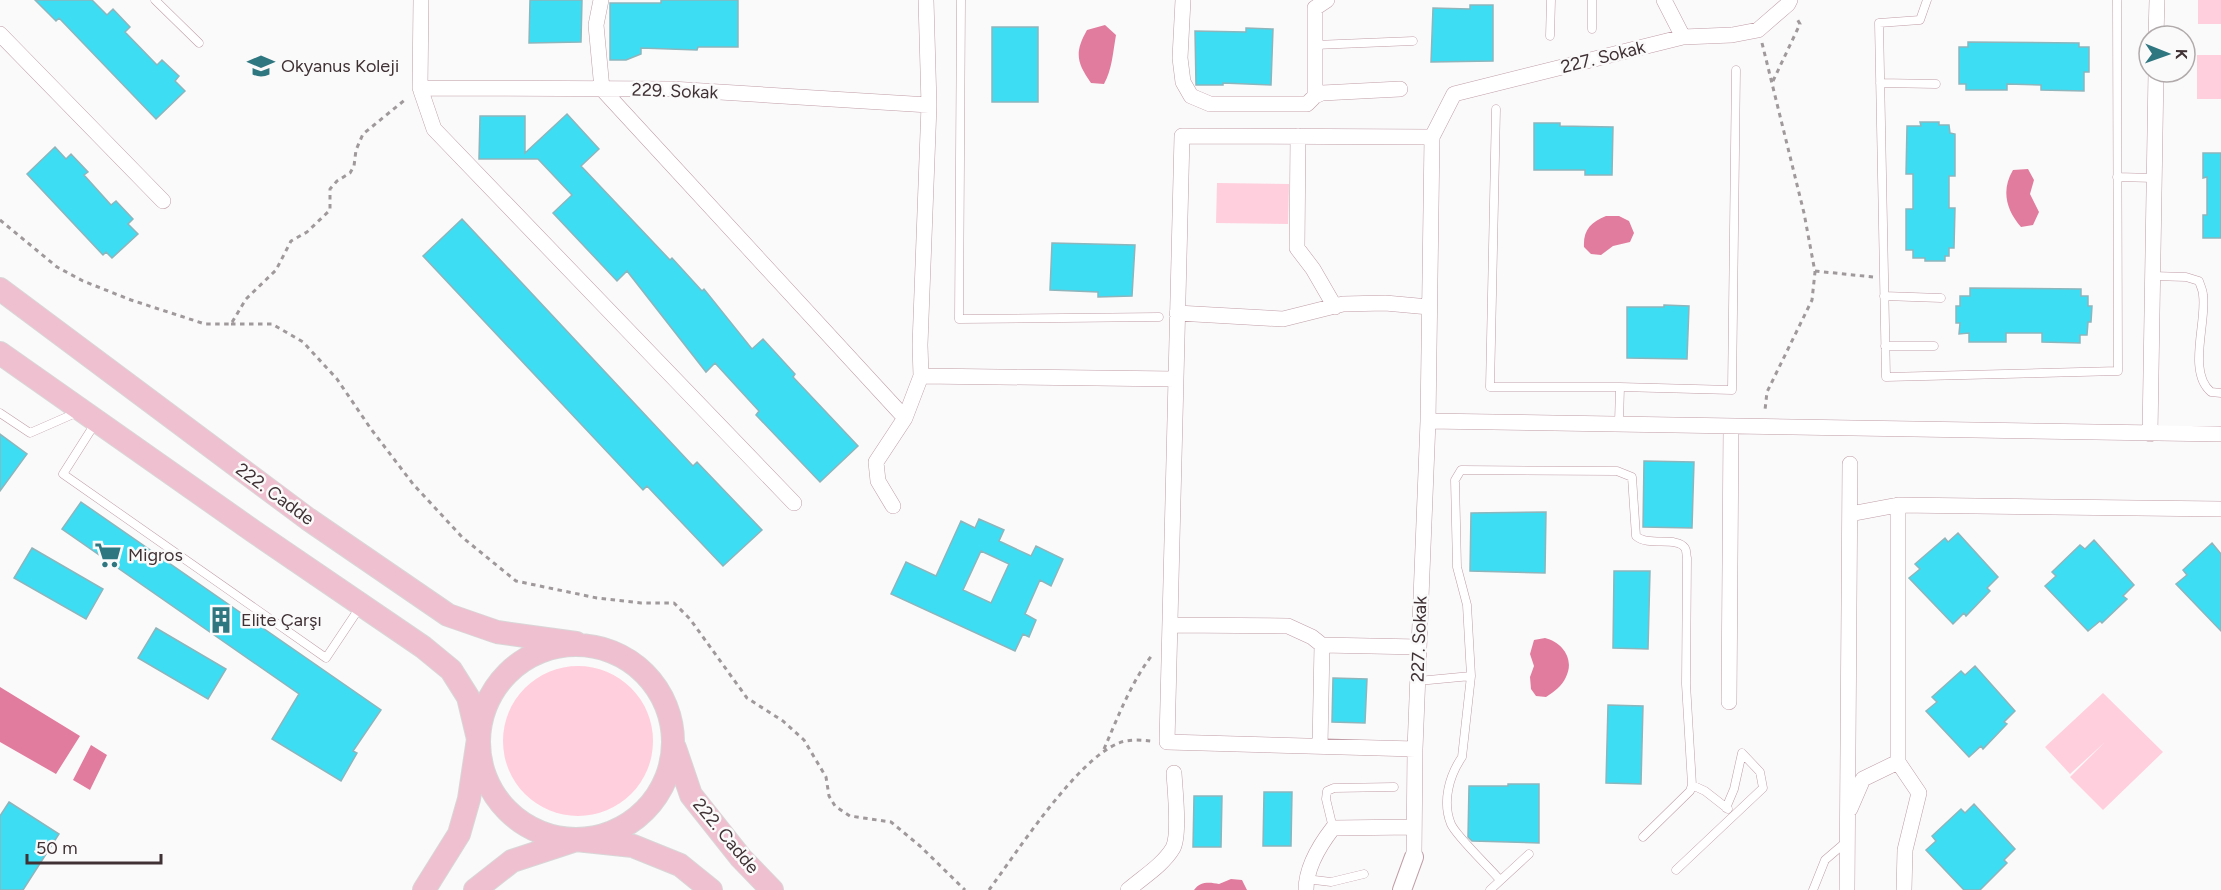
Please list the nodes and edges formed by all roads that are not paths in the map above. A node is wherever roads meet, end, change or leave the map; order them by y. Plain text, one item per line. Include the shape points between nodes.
1 (155, 0) edge
2 (421, 0) edge
3 (601, 0) edge
4 (926, 0) edge
5 (961, 0) edge
6 (1183, 0) edge
7 (1327, 0) edge
8 (1551, 0) edge
9 (1593, 0) edge
10 (1664, 0) edge
11 (1928, 0) edge
12 (2117, 0) edge
13 (2157, 0) edge
14 (1789, 2) edge
15 (2156, 24) edge
16 (1592, 29) dead end
17 (0, 34) edge
18 (1550, 36) dead end
19 (1683, 37) junction
20 (1413, 41) dead end
21 (199, 43) dead end
22 (1315, 45) junction
23 (1736, 70) dead end
24 (1880, 83) junction
25 (1936, 84) dead end
26 (2156, 84) edge
27 (420, 88) junction
28 (602, 89) junction
29 (1400, 89) dead end
30 (1315, 96) junction
31 (929, 105) junction
32 (1496, 109) dead end
33 (1298, 136) junction
34 (1432, 137) junction
35 (2117, 177) junction
36 (2154, 178) junction
37 (163, 201) dead end
38 (2152, 276) junction
39 (0, 289) edge
40 (1884, 296) junction
41 (1941, 298) dead end
42 (1335, 307) junction
43 (1430, 307) junction
44 (1177, 313) junction
45 (1159, 317) dead end
46 (1885, 346) junction
47 (1934, 346) dead end
48 (0, 353) edge
49 (921, 376) junction
50 (1175, 379) junction
51 (1620, 387) junction
52 (2221, 393) edge
53 (0, 413) edge
54 (89, 416) junction
55 (904, 418) junction
56 (1428, 421) junction
57 (1619, 423) junction
58 (1731, 427) junction
59 (2150, 434) junction
60 (2221, 434) edge
61 (1850, 464) dead end
62 (794, 503) dead end
63 (1898, 505) junction
64 (893, 506) dead end
65 (2221, 509) edge
66 (1850, 514) junction
67 (361, 605) junction
68 (1170, 625) junction
69 (576, 643) junction
70 (1322, 645) junction
71 (1419, 647) junction
72 (1471, 675) junction
73 (1418, 681) junction
74 (1729, 702) dead end
75 (478, 739) junction
76 (674, 744) junction
77 (1320, 746) junction
78 (1415, 749) junction
79 (1898, 762) junction
80 (1174, 773) dead end
81 (1692, 785) junction
82 (1394, 787) dead end
83 (1726, 808) junction
84 (1847, 814) junction
85 (1734, 815) junction
86 (1414, 827) junction
87 (1333, 828) junction
88 (1643, 837) dead end
89 (576, 840) junction
90 (1847, 841) junction
91 (1529, 854) dead end
92 (1414, 857) junction
93 (1676, 870) dead end
94 (1364, 874) dead end
95 (1500, 880) junction
96 (1306, 884) edge
97 (424, 890) edge
98 (475, 890) edge
99 (711, 890) edge
100 (772, 890) edge
101 (1128, 890) edge
102 (1402, 890) edge
103 (1409, 890) edge
104 (1490, 890) edge
105 (1813, 890) edge
106 (1847, 890) edge
107 (1904, 890) edge

1 - 21 lane
2 - 27 street
3 - 28 street via 596,25
4 - 31 street
5 - 45 lane via 959,320
6 - 30 street via 1180,58 1183,82 1191,96 1210,104 1307,104
7 - 22 street via 1315,8
8 - 18 lane
9 - 16 lane
10 - 19 street
11 - 24 lane via 1920,20 1879,23
12 - 35 lane
13 - 15 street
14 - 19 street, 227. Sokak via 1758,30
17 - 37 street
19 - 34 street, 227. Sokak via 1454,94
20 - 22 lane
22 - 30 street
23 - 51 lane via 1732,390
24 - 25 lane
24 - 40 lane
26 - 36 street
27 - 28 street, 229. Sokak
27 - 62 street via 434,129
28 - 31 street, 229. Sokak via 671,89
28 - 55 street
29 - 30 street
31 - 49 street
32 - 51 lane via 1490,387
33 - 34 street
33 - 42 street via 1297,248
33 - 44 street via 1182,136
34 - 43 street, 227. Sokak
35 - 36 lane
35 - 46 lane via 2118,371 1886,377
36 - 38 street
38 - 52 lane via 2199,281 2203,294 2202,381 2211,392
38 - 59 street
39 - 69 main road, 222. Cadde via 308,519 448,615 497,632
40 - 41 lane
40 - 46 lane
42 - 43 street via 1384,303
42 - 44 street via 1283,320
43 - 56 street, 227. Sokak
44 - 50 street
46 - 47 lane
48 - 54 main road
49 - 50 street
49 - 55 street
50 - 68 street
51 - 57 lane
53 - 54 lane via 30,433
54 - 67 main road
54 - 67 lane via 63,474 326,658
55 - 64 street via 876,462 878,480
56 - 57 street
56 - 71 street, 227. Sokak
57 - 58 street
58 - 59 street
58 - 74 street
59 - 60 street
61 - 66 street
63 - 65 street
63 - 66 street
63 - 79 street
66 - 84 street
67 - 75 main road via 451,670 468,697
68 - 70 street via 1288,626
68 - 77 street via 1167,742
69 - 75 main road via 546,648 519,661 498,682 483,709
69 - 76 main road via 607,648 634,663 656,685 670,713
70 - 71 street
70 - 77 street
71 - 73 street, 227. Sokak
72 - 73 lane
72 - 81 lane via 1467,605 1456,567 1458,473 1470,468 1628,474 1632,477 1636,536 1641,541 1679,543 1685,548 1686,684
72 - 95 lane via 1462,757 1449,787 1447,810 1452,826
73 - 78 street, 227. Sokak
75 - 89 main road via 482,770 496,798 517,820 545,835
75 - 97 main road via 470,800 459,834
76 - 89 main road via 669,774 654,801 633,822 605,836
76 - 100 main road, 222. Cadde via 691,795
77 - 78 street
78 - 86 street, 227. Sokak
79 - 84 street via 1863,779
79 - 107 street via 1919,794 1905,850
80 - 101 street via 1174,845 1166,858
81 - 83 lane
81 - 88 lane
82 - 87 lane via 1327,791
83 - 85 lane
83 - 85 lane via 1742,753 1760,772 1763,788
84 - 90 street
85 - 93 lane
86 - 87 street
86 - 92 street, 227. Sokak
87 - 96 street via 1322,842
89 - 98 main road via 512,861
89 - 99 main road via 633,846 680,865
90 - 105 lane via 1825,860
90 - 106 street
91 - 95 lane
92 - 102 street
92 - 103 street
94 - 96 lane
95 - 104 lane

